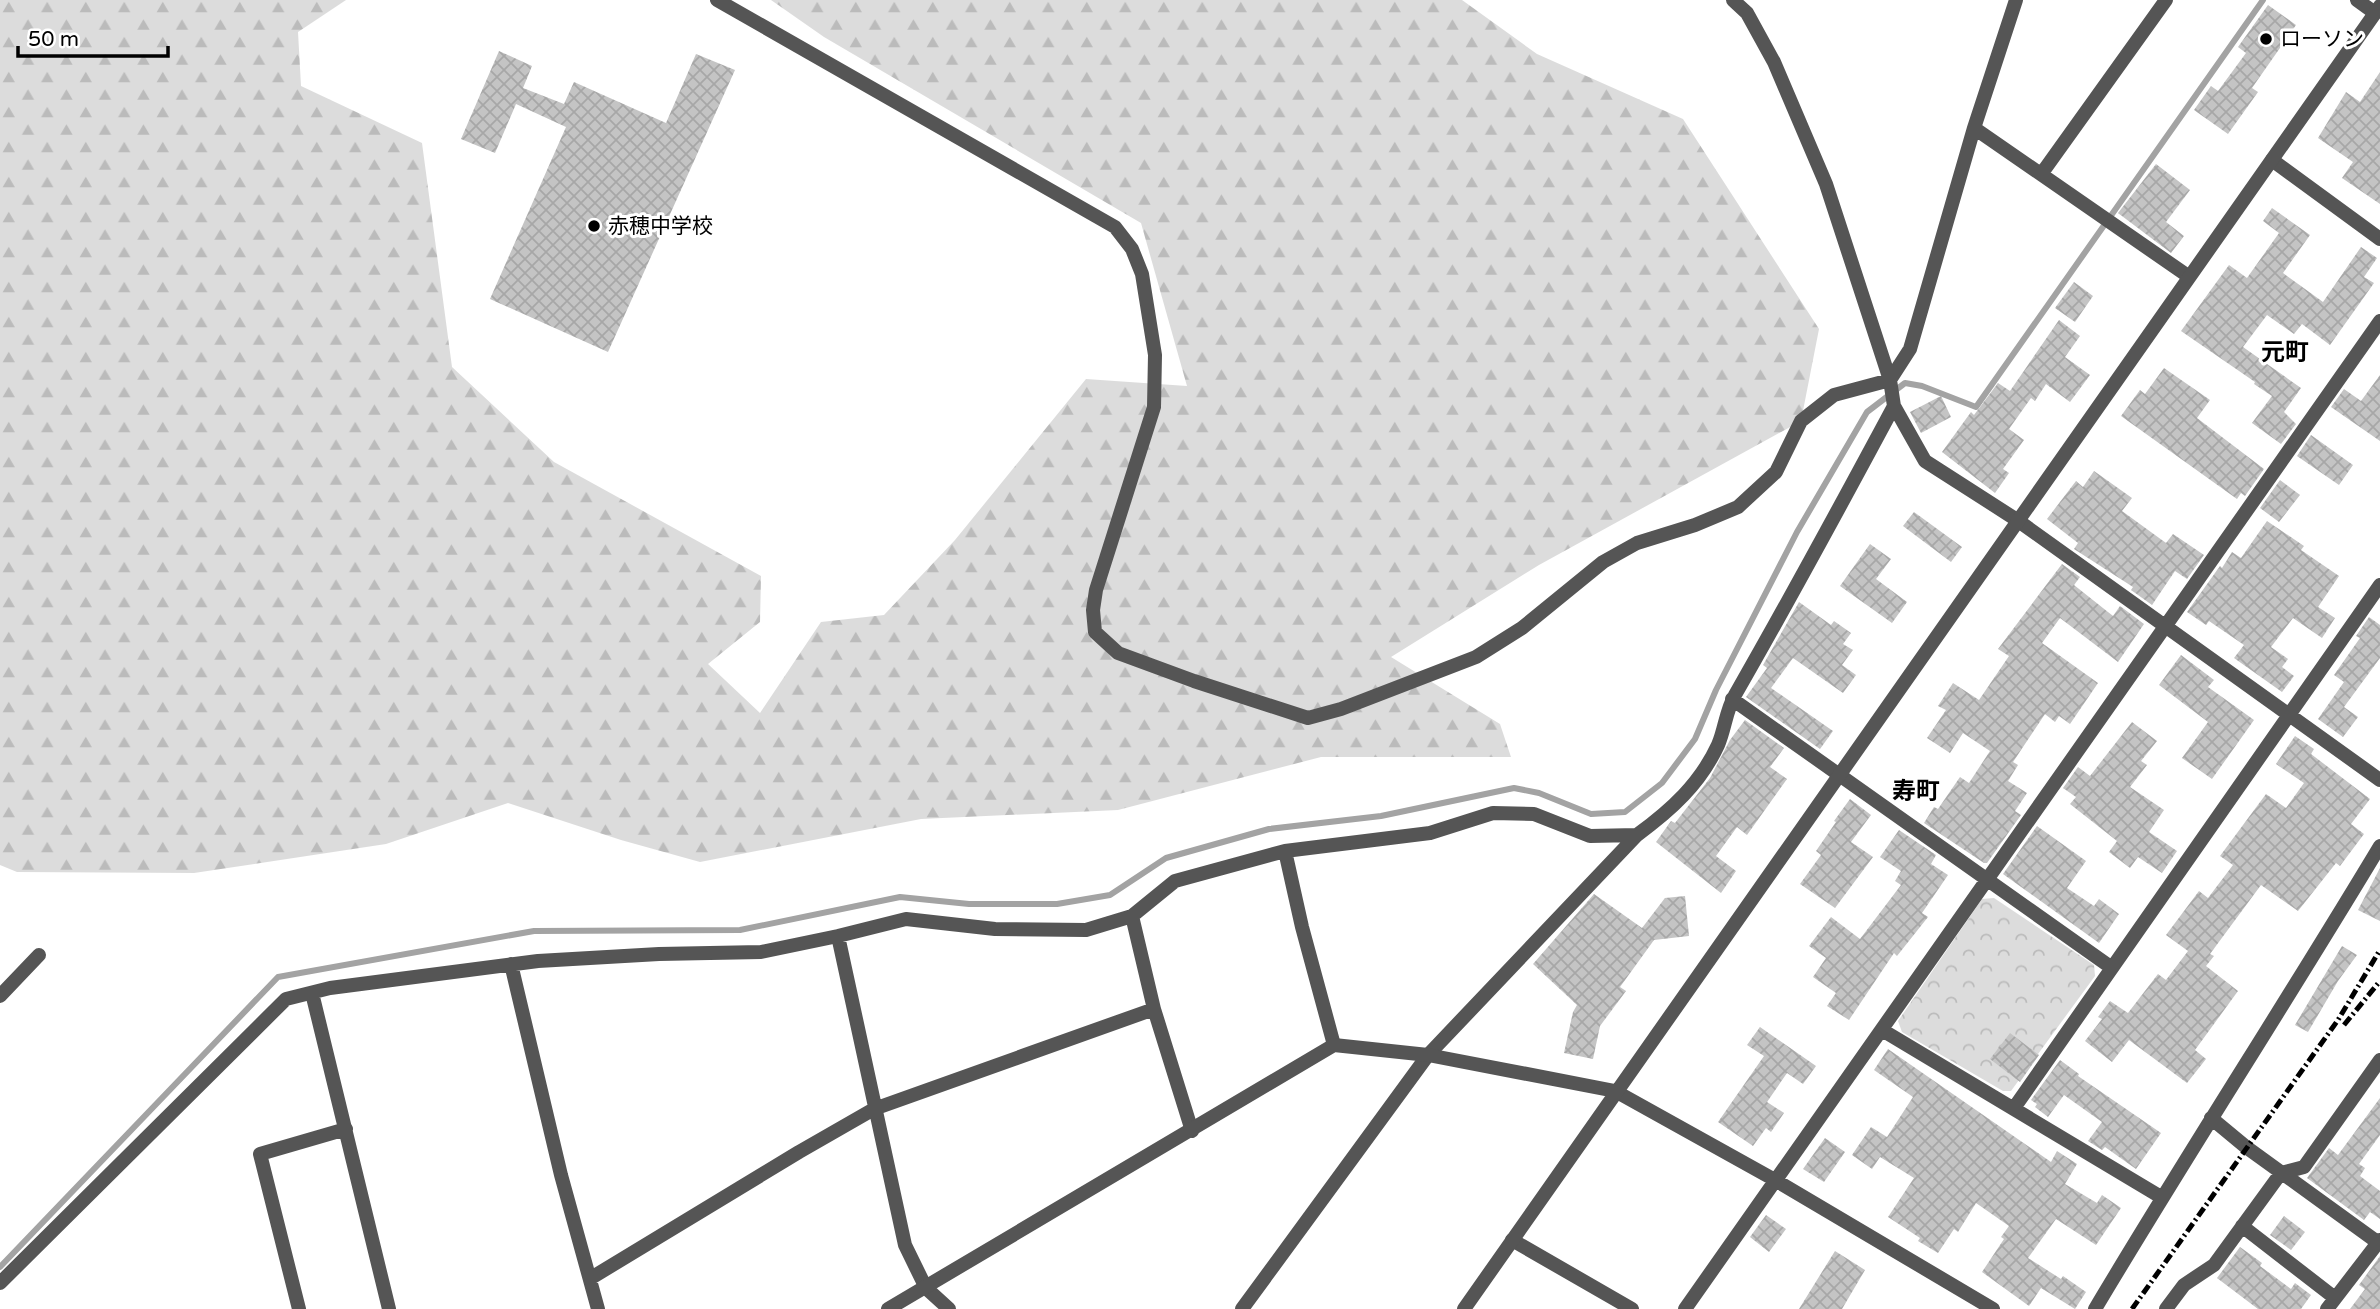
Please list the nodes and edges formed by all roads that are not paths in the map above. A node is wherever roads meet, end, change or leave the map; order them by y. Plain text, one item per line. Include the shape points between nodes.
1 (718, 0) edge
2 (1733, 0) edge
3 (2016, 0) edge
4 (2166, 0) edge
5 (2357, 0) edge
6 (2378, 12) edge
7 (1974, 128) junction
8 (2272, 160) junction
9 (2042, 173) junction
10 (2380, 239) edge
11 (2188, 276) junction
12 (2380, 321) edge
13 (1891, 380) junction
14 (1894, 406) junction
15 (2017, 520) junction
16 (2380, 585) edge
17 (2166, 626) junction
18 (1732, 699) junction
19 (2289, 714) junction
20 (1837, 776) junction
21 (2380, 780) edge
22 (1637, 835) junction
23 (2380, 846) edge
24 (1285, 851) junction
25 (1988, 880) junction
26 (1132, 916) junction
27 (838, 936) junction
28 (38, 955) dead end
29 (512, 964) junction
30 (2112, 968) junction
31 (312, 993) junction
32 (0, 996) edge
33 (1154, 1009) junction
34 (1882, 1030) junction
35 (1334, 1045) junction
36 (1428, 1055) junction
37 (2380, 1060) edge
38 (1615, 1091) junction
39 (2014, 1108) junction
40 (874, 1109) junction
41 (2211, 1118) junction
42 (346, 1129) junction
43 (1192, 1131) junction
44 (2281, 1173) junction
45 (1775, 1180) junction
46 (2161, 1197) junction
47 (2242, 1226) junction
48 (1512, 1240) junction
49 (2379, 1242) edge
50 (591, 1278) junction
51 (0, 1283) edge
52 (926, 1288) junction
53 (2331, 1304) edge
54 (299, 1309) edge
55 (388, 1309) edge
56 (598, 1309) edge
57 (888, 1309) edge
58 (949, 1309) edge
59 (1242, 1309) edge
60 (1464, 1309) edge
61 (1632, 1309) edge
62 (1685, 1309) edge
63 (1993, 1309) edge
64 (2095, 1309) edge
65 (2166, 1309) edge

1 - 13 street via 1115,227 1132,249 1142,274 1155,355 1154,407 1096,590 1095,632 1118,653 1270,706 1308,718 1476,657 1522,628 1603,562 1637,543 1738,506 1776,472 1801,421 1834,395
2 - 13 street via 1747,13 1774,62 1826,184
3 - 7 street
4 - 9 street
5 - 6 street
6 - 8 street
7 - 9 street
7 - 13 street via 1910,349
8 - 10 street
8 - 11 street
9 - 11 street
11 - 15 street
12 - 17 street
13 - 14 street
14 - 15 street via 1925,461
14 - 18 street
15 - 17 street
15 - 20 street
16 - 19 street
17 - 19 street
17 - 25 street
18 - 20 street
18 - 22 street via 1718,745 1696,782 1669,811
19 - 21 street
19 - 30 street
20 - 25 street
20 - 38 street
22 - 24 street via 1590,836 1534,814 1493,813 1430,833
22 - 36 street
23 - 41 street
24 - 26 street via 1175,881
24 - 35 street
25 - 30 street
25 - 34 street
26 - 27 street via 1086,930 995,929 906,919
26 - 33 street
27 - 29 street via 761,952
27 - 40 street
28 - 32 street
29 - 31 street
29 - 50 street via 561,1175
30 - 39 street
31 - 42 street
31 - 51 street via 286,999
33 - 40 street
33 - 43 street
34 - 39 street
34 - 45 street
35 - 36 street
35 - 43 street
36 - 38 street
36 - 59 street
37 - 44 street via 2304,1167
38 - 45 street
38 - 48 street
39 - 46 street
40 - 50 street
40 - 52 street via 905,1245
41 - 44 street
41 - 46 street
42 - 54 street via 260,1154
42 - 55 street
43 - 52 street
44 - 47 street
44 - 49 street
45 - 62 street
45 - 63 street
46 - 64 street
47 - 53 street
47 - 65 street via 2214,1265 2184,1285
48 - 60 street
48 - 61 street
49 - 53 street
50 - 56 street
52 - 57 street
52 - 58 street

